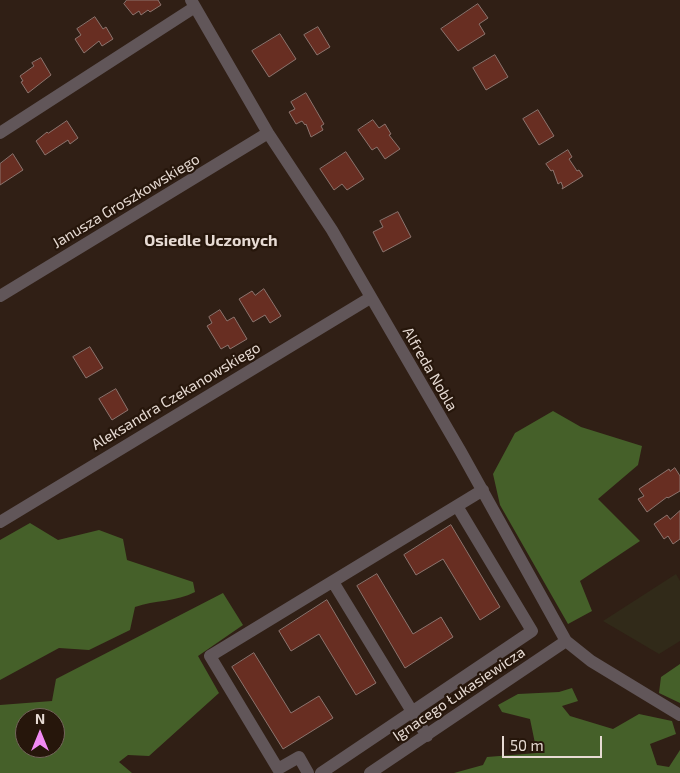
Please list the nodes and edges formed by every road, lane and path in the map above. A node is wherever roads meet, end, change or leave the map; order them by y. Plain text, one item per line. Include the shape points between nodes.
1 (193, 4) edge
2 (0, 132) edge
3 (268, 133) junction
4 (0, 296) edge
5 (370, 298) junction
6 (482, 490) junction
7 (457, 506) junction
8 (0, 522) edge
9 (333, 582) junction
10 (566, 641) junction
11 (413, 713) junction
12 (680, 715) edge
13 (427, 736) junction
14 (308, 773) edge
15 (321, 773) edge
16 (370, 773) edge

1 - 2 street
1 - 3 street, Alfreda Nobla
3 - 4 street, Janusza Groszkowskiego
3 - 5 street, Alfreda Nobla via 332,230
5 - 6 street, Alfreda Nobla
5 - 8 street, Aleksandra Czekanowskiego
6 - 7 street
6 - 10 street, Alfreda Nobla
7 - 9 street
7 - 11 street via 532,631
9 - 11 street
9 - 14 street via 210,656 278,769 298,757
10 - 12 street, Alfreda Nobla via 591,661
10 - 13 street, Ignacego Łukasiewicza
11 - 13 street
11 - 15 street
13 - 16 street, Ignacego Łukasiewicza

